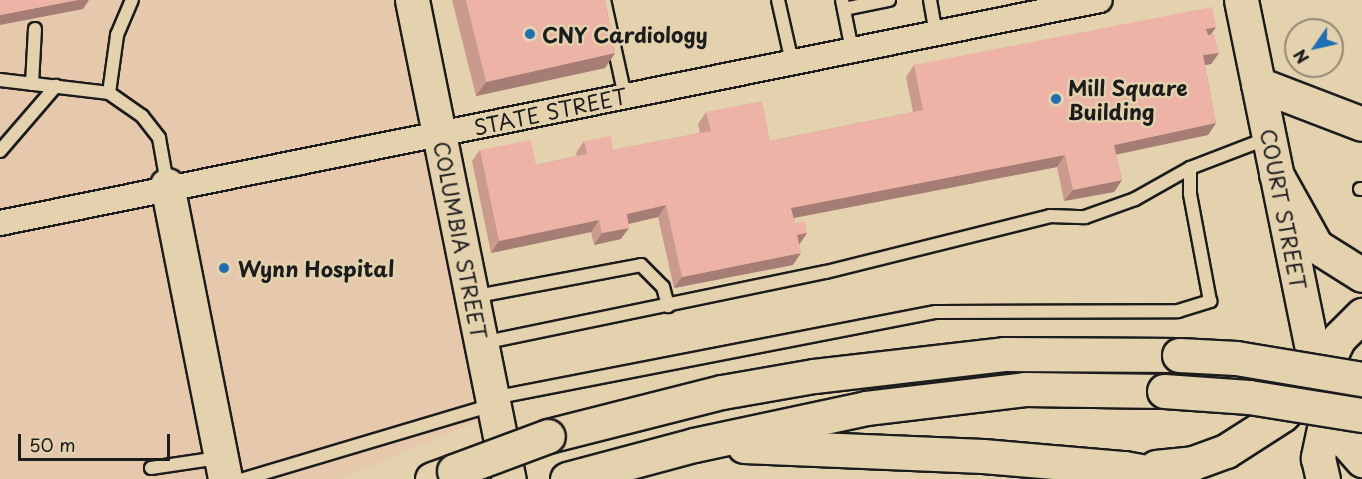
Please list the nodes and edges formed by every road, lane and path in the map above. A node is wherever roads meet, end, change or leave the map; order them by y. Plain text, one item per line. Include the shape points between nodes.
1 (132, 0) edge
2 (412, 0) edge
3 (604, 0) edge
4 (777, 0) edge
5 (889, 0) edge
6 (930, 0) edge
7 (1100, 0) edge
8 (1241, 0) edge
9 (843, 5) edge
10 (35, 29) dead end
11 (936, 33) junction
12 (852, 50) junction
13 (792, 62) junction
14 (0, 80) edge
15 (32, 84) junction
16 (1258, 84) junction
17 (56, 86) junction
18 (109, 93) junction
19 (625, 96) junction
20 (1362, 124) edge
21 (440, 134) junction
22 (1269, 137) junction
23 (0, 152) edge
24 (1190, 168) junction
25 (1276, 174) junction
26 (167, 185) junction
27 (0, 223) edge
28 (1362, 274) edge
29 (472, 297) junction
30 (668, 306) junction
31 (1362, 315) edge
32 (481, 343) junction
33 (1362, 379) edge
34 (1317, 380) junction
35 (494, 401) junction
36 (1362, 415) edge
37 (1326, 418) junction
38 (1362, 433) edge
39 (694, 445) junction
40 (1362, 460) edge
41 (151, 468) dead end
42 (1124, 468) junction
43 (230, 472) edge
44 (443, 475) edge
45 (509, 479) edge
46 (567, 479) edge
47 (1184, 479) edge
48 (1323, 479) edge

1 - 18 lane via 117,35
2 - 21 main road, COLUMBIA STREET
3 - 19 lane
4 - 13 lane
5 - 9 lane
6 - 11 lane
7 - 11 street, STATE STREET
8 - 16 main road, COURT STREET
9 - 12 lane
10 - 15 lane
11 - 12 street, STATE STREET
12 - 13 street, STATE STREET
13 - 19 street, STATE STREET
14 - 15 lane
15 - 17 lane
16 - 20 main road
16 - 22 main road, COURT STREET
17 - 18 lane
17 - 23 lane
18 - 26 lane via 142,116 159,138
19 - 21 street, STATE STREET
21 - 26 street, STATE STREET
21 - 29 main road, COLUMBIA STREET
22 - 24 lane
22 - 25 main road, COURT STREET
24 - 30 lane via 1120,206 1085,218 1050,216
24 - 35 lane via 1190,194 1210,301 1178,311 936,312
25 - 28 main road via 1316,246
25 - 34 main road, COURT STREET
26 - 27 street, STATE STREET
26 - 43 main road
29 - 30 lane via 641,265 663,286
29 - 32 main road, COLUMBIA STREET
30 - 32 lane
31 - 34 main road via 1339,338
32 - 35 main road, COLUMBIA STREET
33 - 44 main road, bridge via 1236,358 1004,354 814,376 722,392 548,436
34 - 37 main road, COURT STREET
34 - 38 main road
34 - 42 main road via 1282,415 1226,451 1193,463
35 - 43 lane
35 - 45 main road, COLUMBIA STREET
36 - 39 main road, bridge via 1249,397 1025,389 947,397
37 - 40 main road, COURT STREET
37 - 48 main road, COURT STREET via 1318,458
39 - 42 main road via 890,449
39 - 46 main road
41 - 43 lane
42 - 47 main road

